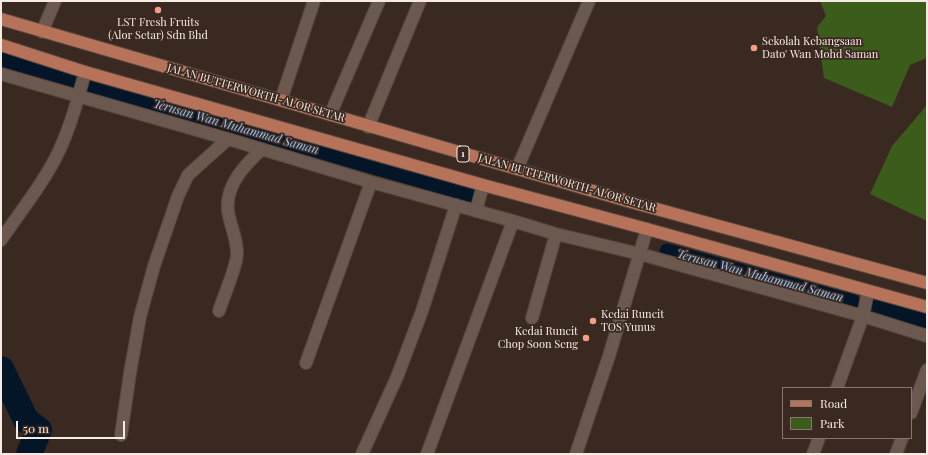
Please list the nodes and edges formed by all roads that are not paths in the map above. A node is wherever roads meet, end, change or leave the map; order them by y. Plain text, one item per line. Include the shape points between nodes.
1 (55, 1) edge
2 (314, 1) edge
3 (379, 1) edge
4 (420, 1) edge
5 (589, 1) edge
6 (1, 19) edge
7 (42, 32) junction
8 (1, 45) edge
9 (85, 72) junction
10 (1, 74) edge
11 (78, 96) junction
12 (281, 100) junction
13 (330, 115) junction
14 (368, 127) junction
15 (228, 139) junction
16 (262, 149) junction
17 (517, 169) junction
18 (371, 182) junction
19 (483, 185) junction
20 (456, 205) junction
21 (476, 212) junction
22 (513, 220) junction
23 (647, 229) junction
24 (556, 234) junction
25 (1, 240) edge
26 (640, 254) junction
27 (927, 283) edge
28 (868, 291) junction
29 (927, 307) edge
30 (219, 311) dead end
31 (862, 316) junction
32 (532, 318) dead end
33 (927, 336) edge
34 (306, 364) dead end
35 (927, 370) edge
36 (837, 387) edge
37 (912, 410) edge
38 (120, 435) dead end
39 (819, 439) edge
40 (902, 439) edge
41 (362, 454) edge
42 (427, 454) edge
43 (576, 454) edge
44 (813, 454) edge
45 (896, 454) edge

1 - 7 street
2 - 12 street
3 - 13 street
4 - 14 street
5 - 17 street
6 - 7 main road, JALAN BUTTERWORTH-ALOR SETAR / 1
7 - 12 main road, JALAN BUTTERWORTH-ALOR SETAR / 1
8 - 9 main road, JALAN BUTTERWORTH-ALOR SETAR / 1
9 - 11 street
9 - 19 main road, JALAN BUTTERWORTH-ALOR SETAR / 1
10 - 11 street
11 - 15 street
11 - 25 street via 69,128 52,165
12 - 13 main road, JALAN BUTTERWORTH-ALOR SETAR / 1
13 - 14 main road, JALAN BUTTERWORTH-ALOR SETAR / 1
14 - 17 main road, JALAN BUTTERWORTH-ALOR SETAR / 1
15 - 16 street
15 - 38 street via 188,175 178,196 140,317
16 - 18 street
16 - 30 street via 245,166 232,186 228,198 228,210 238,253
17 - 27 main road, JALAN BUTTERWORTH-ALOR SETAR / 1
18 - 20 street
18 - 34 street
19 - 21 street
19 - 23 main road, JALAN BUTTERWORTH-ALOR SETAR / 1
20 - 21 street
20 - 41 street via 422,311 397,377
21 - 22 street
22 - 24 street
22 - 42 street
23 - 26 street
23 - 28 main road, JALAN BUTTERWORTH-ALOR SETAR / 1
24 - 26 street
24 - 32 street
26 - 31 street
26 - 43 street
28 - 29 main road, JALAN BUTTERWORTH-ALOR SETAR / 1
28 - 31 street
31 - 33 street
31 - 36 street
35 - 37 street
39 - 44 street
40 - 45 street

